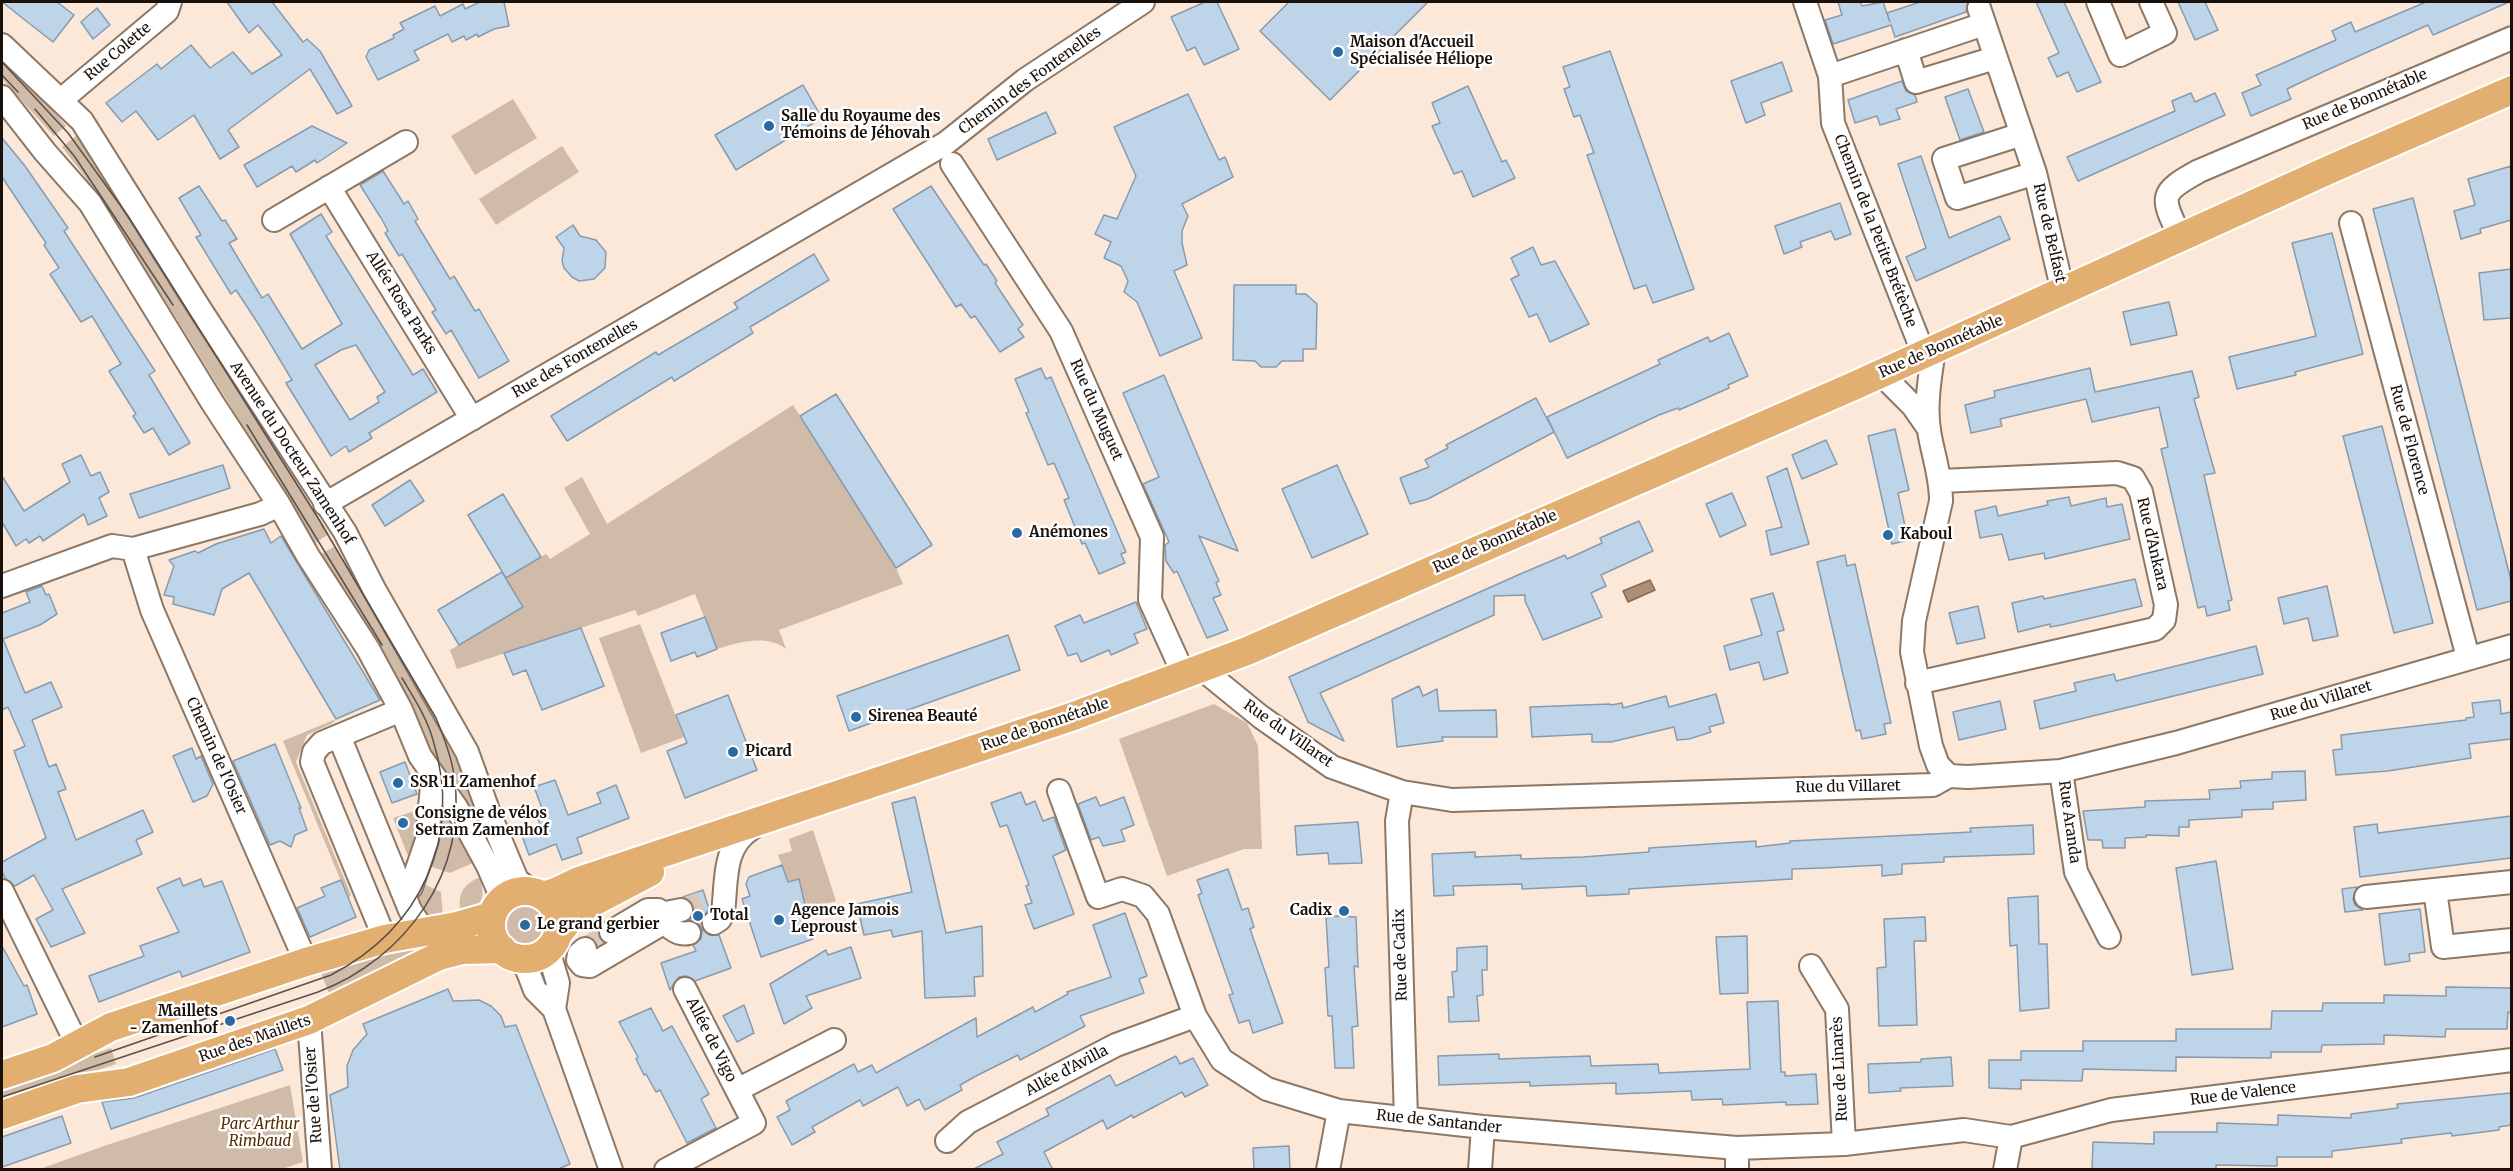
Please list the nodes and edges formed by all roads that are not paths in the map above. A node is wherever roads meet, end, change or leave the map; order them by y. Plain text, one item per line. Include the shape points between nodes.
1 (170, 2) edge
2 (1143, 2) edge
3 (1805, 2) edge
4 (2098, 2) edge
5 (2151, 2) edge
6 (2511, 38) edge
7 (2, 45) edge
8 (1906, 50) junction
9 (1995, 58) junction
10 (1830, 76) junction
11 (2511, 90) edge
12 (2, 97) edge
13 (61, 100) junction
14 (2022, 134) junction
15 (406, 142) dead end
16 (952, 164) dead end
17 (2035, 173) junction
18 (329, 187) junction
19 (824, 214) joint
20 (274, 220) dead end
21 (2350, 223) dead end
22 (2181, 238) junction
23 (2063, 292) junction
24 (1929, 352) junction
25 (1881, 374) junction
26 (472, 419) junction
27 (1929, 429) junction
28 (1941, 481) junction
29 (278, 503) junction
30 (325, 504) junction
31 (134, 549) junction
32 (2, 586) edge
33 (2511, 646) edge
34 (2468, 657) junction
35 (1193, 672) junction
36 (1917, 683) junction
37 (401, 711) junction
38 (339, 736) junction
39 (2061, 771) junction
40 (433, 775) junction
41 (1949, 776) junction
42 (1059, 791) dead end
43 (1402, 792) junction
44 (796, 810) junction
45 (719, 847) junction
46 (2511, 882) edge
47 (619, 888) junction
48 (2435, 890) junction
49 (2, 891) edge
50 (402, 891) junction
51 (537, 894) junction
52 (2366, 897) dead end
53 (496, 909) junction
54 (710, 912) tunnel mouth
55 (675, 918) junction
56 (424, 932) junction
57 (610, 932) tunnel mouth
58 (2109, 937) dead end
59 (385, 939) junction
60 (554, 940) junction
61 (2511, 940) edge
62 (585, 949) dead end
63 (510, 953) junction
64 (306, 962) junction
65 (1811, 966) dead end
66 (686, 989) dead end
67 (554, 1009) junction
68 (1195, 1016) junction
69 (309, 1020) junction
70 (834, 1040) dead end
71 (77, 1044) junction
72 (2511, 1060) edge
73 (2, 1076) edge
74 (737, 1090) junction
75 (1339, 1111) junction
76 (2, 1115) edge
77 (1406, 1119) junction
78 (1483, 1127) junction
79 (2011, 1137) junction
80 (947, 1141) dead end
81 (1844, 1144) junction
82 (1737, 1159) edge
83 (320, 1170) edge
84 (611, 1170) edge
85 (666, 1170) edge
86 (1328, 1170) edge
87 (1480, 1170) edge
88 (2005, 1170) edge

1 - 13 street, Rue Colette via 167,11
2 - 19 street, Chemin des Fontenelles via 1025,80 946,143
3 - 10 street, Chemin de la Petite Brétèche
4 - 5 street via 2120,54 2165,33
6 - 22 street, Rue de Bonnétable via 2172,186 2167,197 2169,212
7 - 13 street, Avenue du Docteur Zamenhof
8 - 9 street via 1916,82
8 - 9 street, Rue de Belfast via 1981,16
8 - 10 street, Rue de Belfast
9 - 14 street, Rue de Belfast
10 - 24 street, Chemin de la Petite Brétèche via 1833,123
11 - 22 main road, Rue de Bonnétable
12 - 29 street via 90,203
13 - 30 street, Avenue du Docteur Zamenhof via 82,121
14 - 17 street, Rue de Belfast
14 - 17 street, Rue de Belfast via 1944,159 1957,198
15 - 18 street
16 - 35 street, Rue du Muguet via 1061,331 1152,537 1150,600
17 - 23 street, Rue de Belfast
18 - 20 street
18 - 26 street, Allée Rosa Parks
19 - 26 street, Rue des Fontenelles
21 - 34 street, Rue de Florence
22 - 23 main road, Rue de Bonnétable
23 - 24 main road, Rue de Bonnétable
24 - 25 main road, Rue de Bonnétable
24 - 27 street
25 - 27 street via 1913,406
25 - 35 main road, Rue de Bonnétable
26 - 30 street, Rue des Fontenelles
27 - 28 street
28 - 36 street via 1941,501 1914,621 1912,652
28 - 36 street, Rue d'Ankara via 2117,473 2133,478 2141,492 2166,605 2164,620 2155,629
29 - 31 street via 260,514
29 - 37 street via 368,649
30 - 51 street, Avenue du Docteur Zamenhof via 345,532 467,753 517,880
31 - 32 street via 112,546
31 - 64 street, Chemin de l'Osier via 152,610
33 - 34 street, Rue du Villaret
34 - 39 street, Rue du Villaret via 2228,728
35 - 43 street, Rue du Villaret via 1332,767
35 - 44 main road, Rue de Bonnétable
36 - 41 street via 1931,746 1938,765
37 - 38 street
37 - 40 street via 420,756
38 - 50 street
38 - 59 street via 322,743 312,762
39 - 41 street, Rue du Villaret
39 - 58 street, Rue Aranda via 2076,872
40 - 50 street via 428,840 411,887
40 - 53 street via 456,807 488,866 498,890
41 - 43 street, Rue du Villaret via 1933,785 1464,800
42 - 68 street, Rue de Santander via 1098,897 1122,889 1143,897 1158,914
43 - 77 street, Rue de Cadix via 1397,821
44 - 45 main road, Rue de Bonnétable
44 - 45 main road, Rue de Bonnétable
45 - 47 main road, Rue de Bonnétable via 657,868
45 - 51 main road, Rue de Bonnétable
45 - 54 street via 726,884 719,906
46 - 48 street
47 - 55 street via 638,893
47 - 60 main road, Rue de Bonnétable via 576,911
48 - 52 street
48 - 61 street via 2443,948
49 - 71 street
50 - 56 street
51 - 53 main road via 515,892
51 - 60 main road via 551,903 557,914
53 - 56 main road via 457,926
53 - 63 main road via 493,935
55 - 57 street via 648,910
55 - 62 street via 662,921 590,966 578,960
56 - 59 main road
59 - 64 main road
60 - 63 main road via 537,956
60 - 67 street via 551,960 558,983
63 - 67 street via 527,969 535,990
63 - 69 main road, Rue des Maillets via 462,950 439,956
64 - 71 main road via 111,1027
65 - 81 street, Rue de Linarès via 1837,1009
66 - 74 street, Allée de Vigo
67 - 84 street
68 - 75 street, Rue de Santander via 1222,1060 1267,1089
68 - 80 street, Allée d'Avilla via 1116,1045 968,1122
69 - 76 main road, Rue des Maillets via 129,1082 77,1089
69 - 83 street, Rue de l'Osier
70 - 74 street, Allée de Vigo
71 - 73 main road via 53,1058
72 - 79 street, Rue de Valence via 2111,1110
74 - 85 street, Allée de Vigo via 754,1123
75 - 77 street, Rue de Santander
75 - 86 street
77 - 78 street, Rue de Santander
78 - 82 street, Rue de Santander
78 - 87 street
79 - 81 street, Rue de Santander via 1964,1130
79 - 88 street
81 - 82 street, Rue de Santander

